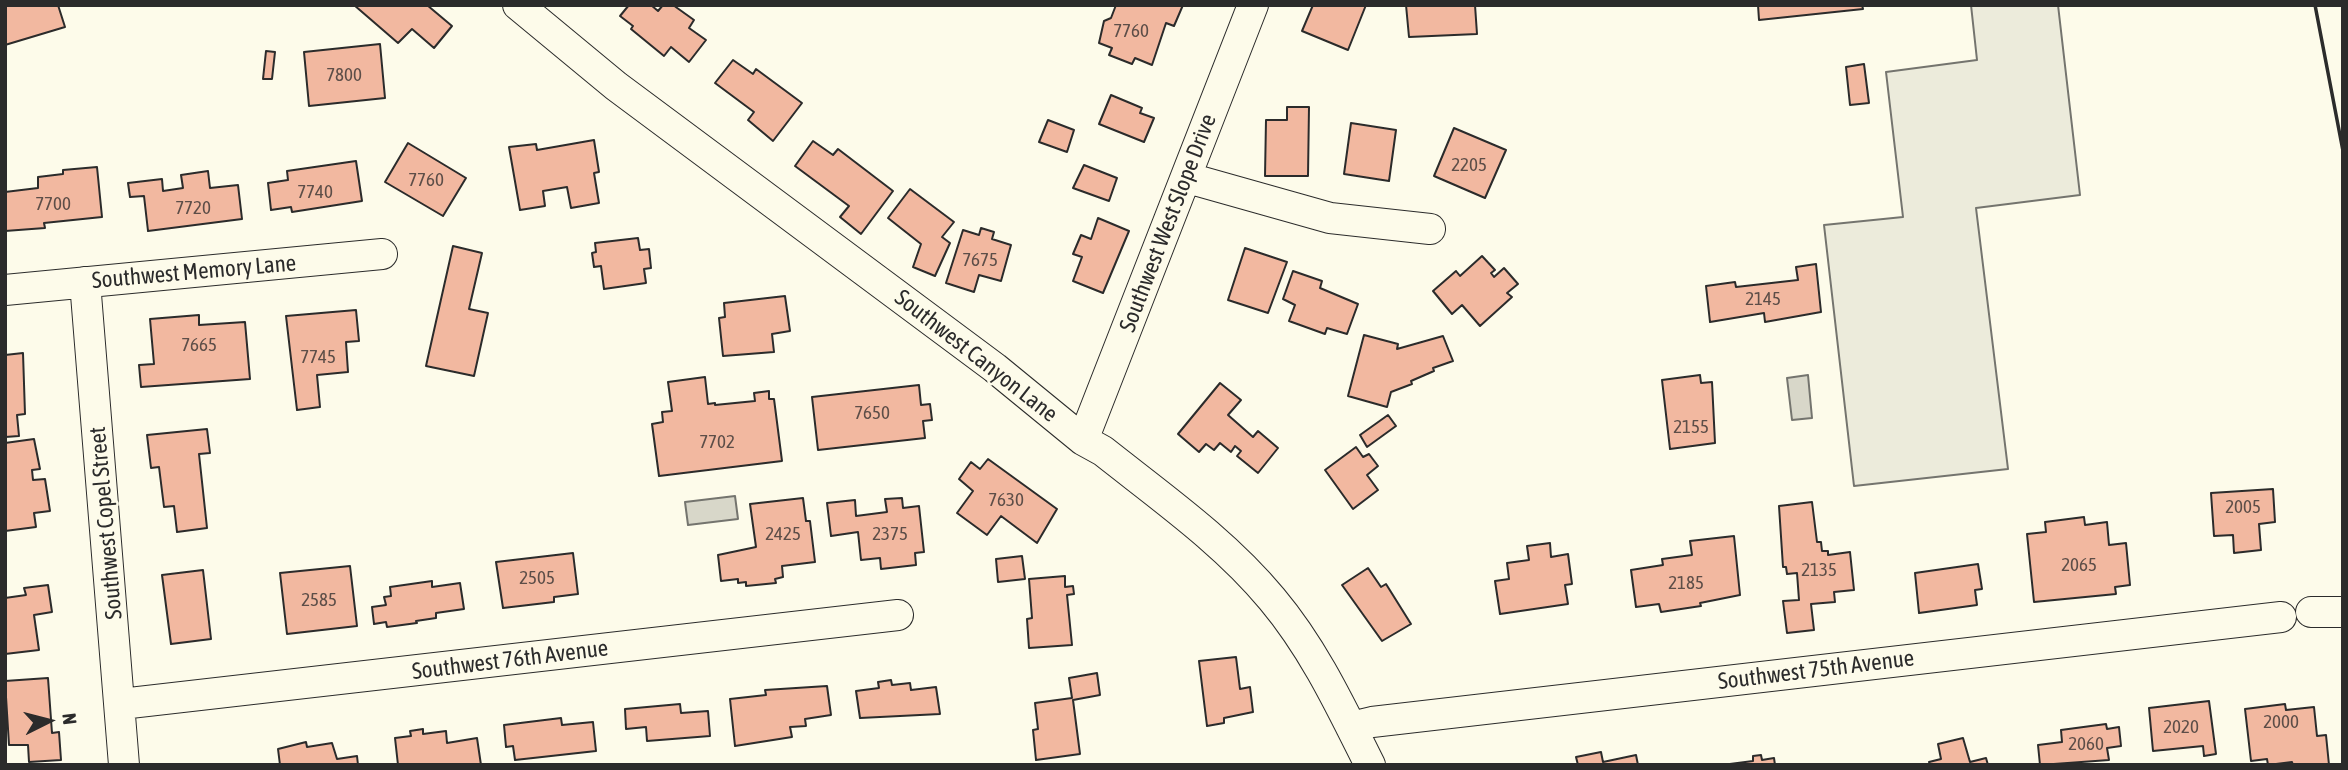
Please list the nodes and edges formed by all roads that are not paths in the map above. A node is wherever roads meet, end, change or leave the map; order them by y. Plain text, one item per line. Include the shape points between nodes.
1 (518, 5) edge
2 (1254, 5) edge
3 (1188, 178) junction
4 (1430, 229) dead end
5 (382, 254) dead end
6 (85, 282) junction
7 (5, 290) edge
8 (1083, 440) junction
9 (2311, 612) dead end
10 (2343, 612) edge
11 (898, 615) dead end
12 (2281, 617) dead end
13 (121, 705) junction
14 (1351, 727) junction
15 (124, 765) edge
16 (1370, 765) edge

1 - 8 street, Southwest Canyon Lane via 616,86 995,368
2 - 3 street, Southwest West Slope Drive
3 - 4 street via 1330,218
3 - 8 street, Southwest West Slope Drive
5 - 6 street, Southwest Memory Lane
6 - 7 street, Southwest Memory Lane
6 - 13 street, Southwest Copel Street
8 - 14 street, Southwest Canyon Lane via 1169,504 1258,583 1328,680
9 - 10 street
11 - 13 street, Southwest 76th Avenue
12 - 14 street, Southwest 75th Avenue
13 - 15 street, Southwest Copel Street
14 - 16 street, Southwest Canyon Lane

